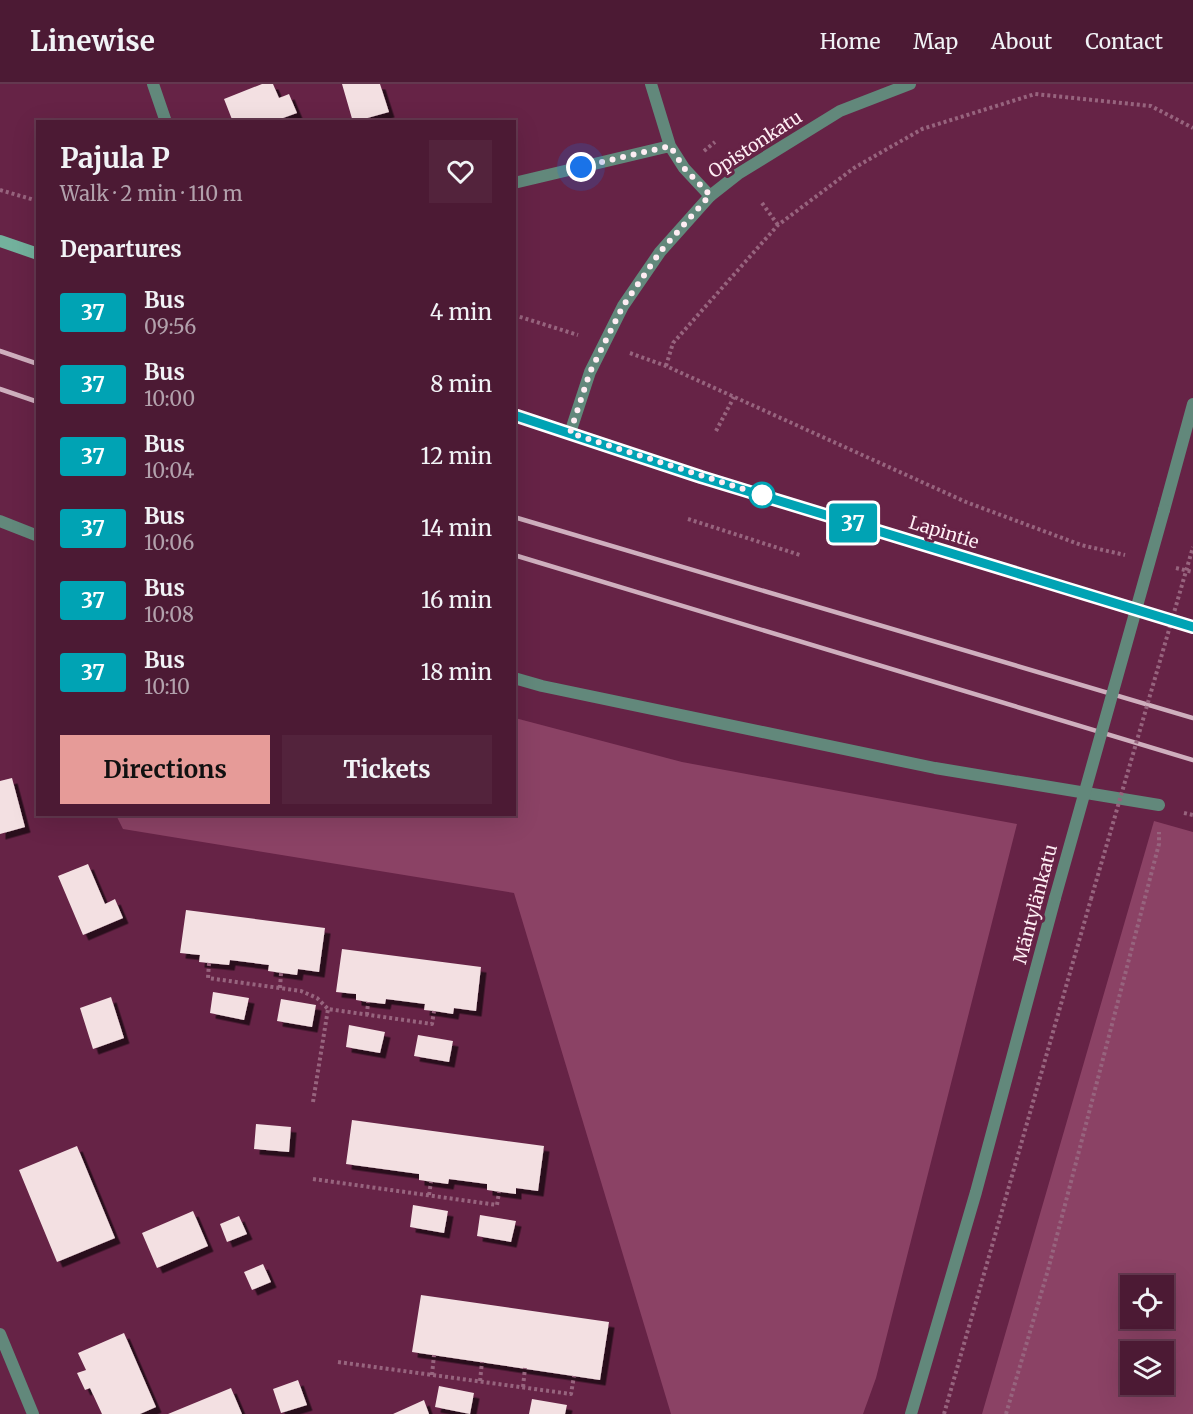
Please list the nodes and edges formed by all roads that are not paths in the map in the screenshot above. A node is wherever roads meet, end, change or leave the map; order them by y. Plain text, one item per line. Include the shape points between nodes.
1 (153, 84) edge
2 (651, 84) edge
3 (910, 84) edge
4 (165, 120) edge
5 (670, 146) junction
6 (516, 183) edge
7 (710, 195) junction
8 (0, 241) edge
9 (36, 253) edge
10 (1193, 404) edge
11 (516, 416) edge
12 (570, 433) junction
13 (0, 521) edge
14 (36, 535) edge
15 (1193, 627) edge
16 (516, 679) edge
17 (1159, 805) road end
18 (0, 1334) edge
19 (33, 1414) edge
20 (911, 1414) edge

1 - 4 street
2 - 5 street
3 - 7 street, Opistonkatu via 840,111
5 - 6 street
5 - 7 street via 684,168
7 - 12 street, Opistonkatu via 660,252 623,306 590,372
8 - 9 main road
10 - 20 street, Mäntylänkatu, bridge
11 - 12 main road, Lapintie
12 - 15 main road, Lapintie via 701,477
13 - 14 street
16 - 17 street via 935,768
18 - 19 street

